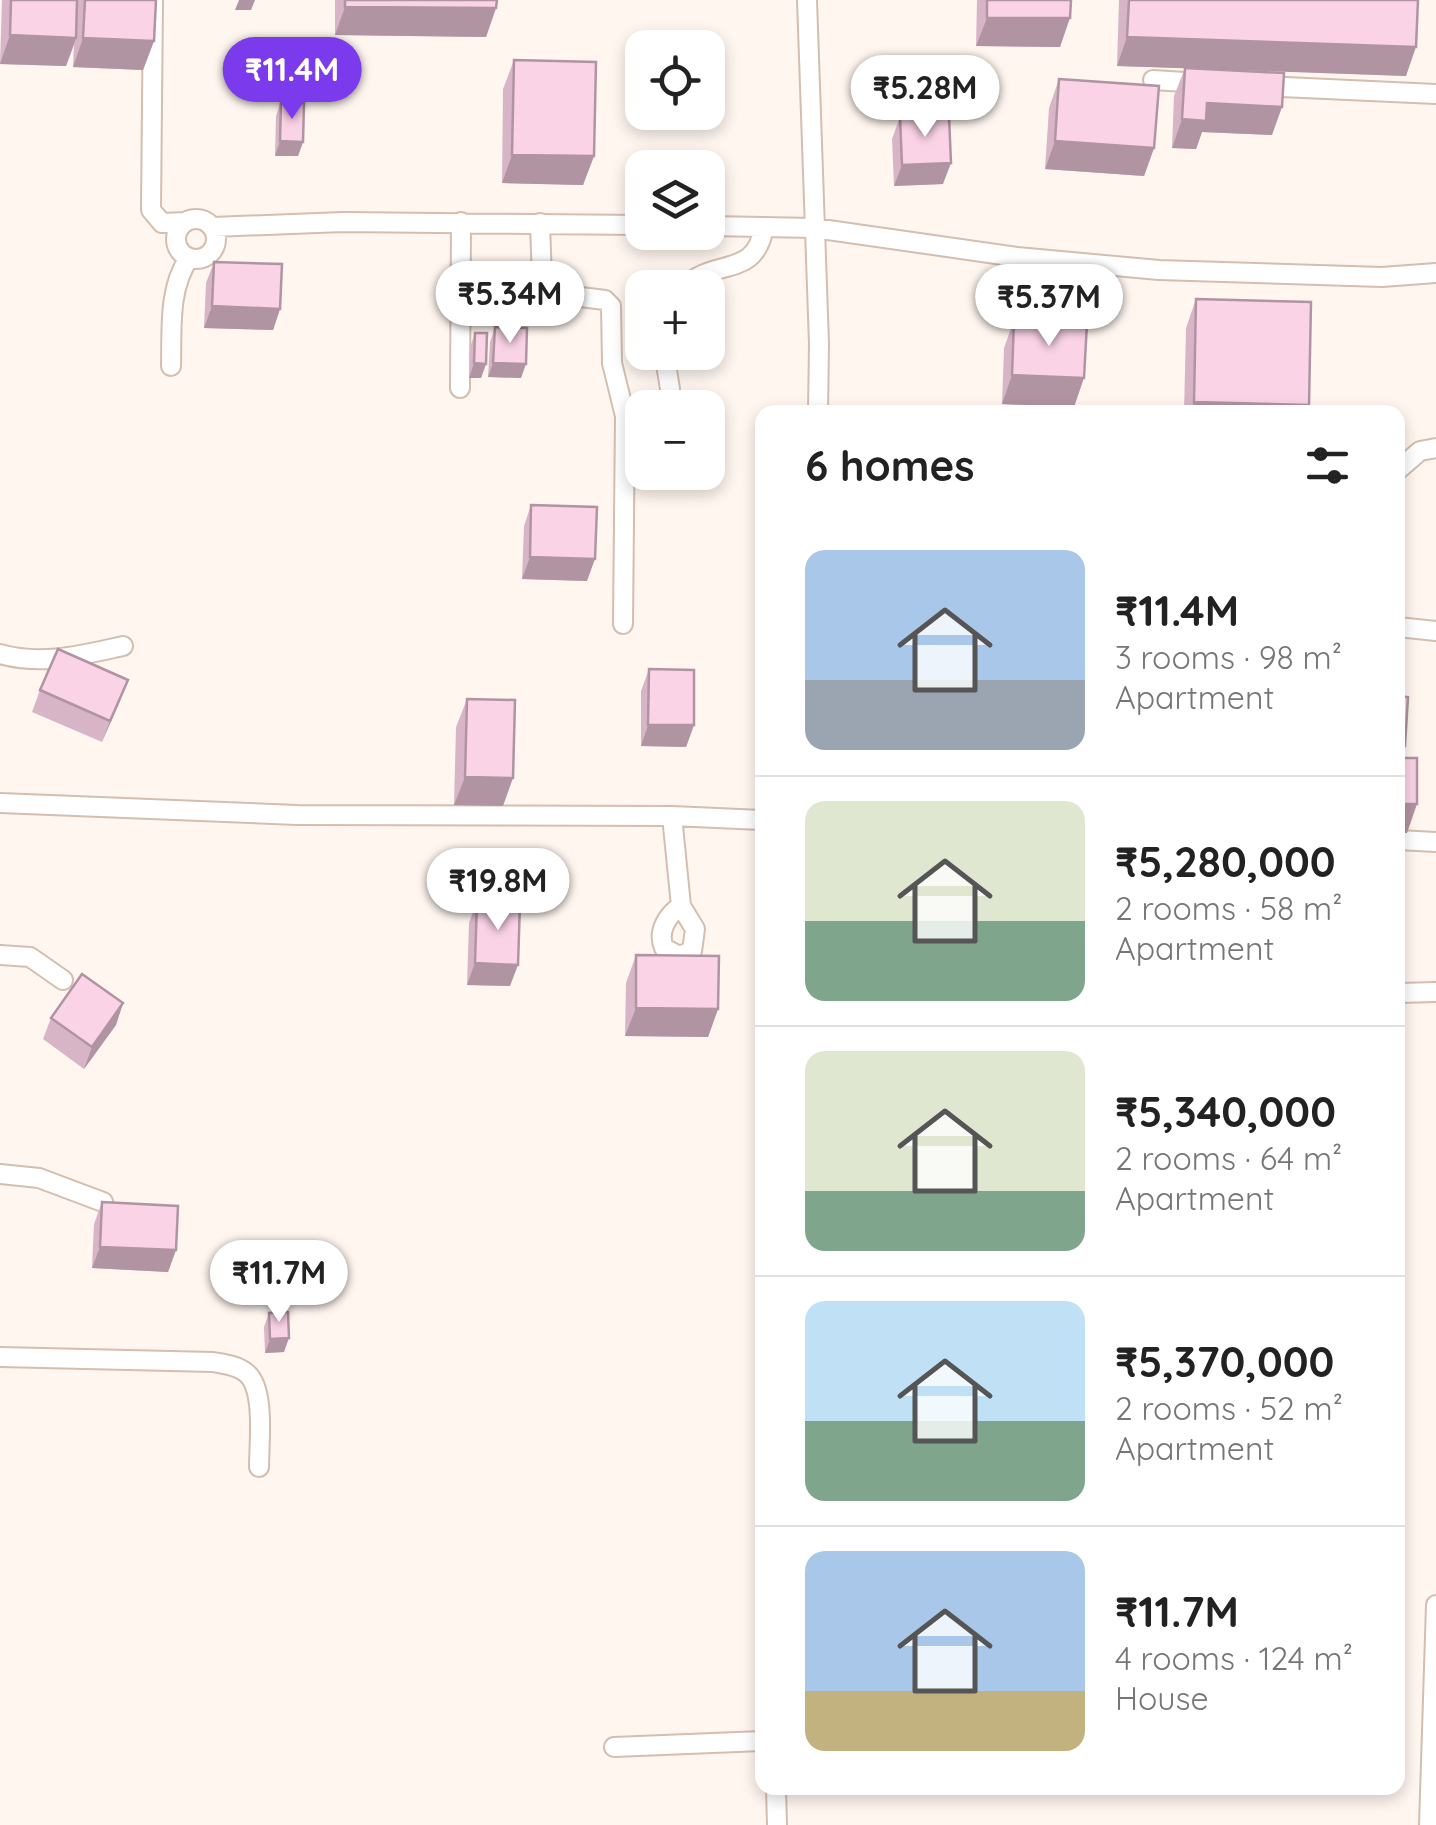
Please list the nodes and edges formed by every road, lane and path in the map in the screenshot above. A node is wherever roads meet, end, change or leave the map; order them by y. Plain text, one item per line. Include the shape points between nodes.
1 (153, 0) edge
2 (807, 0) edge
3 (1153, 80) dead end
4 (1436, 94) edge
5 (184, 222) junction
6 (461, 222) junction
7 (540, 223) junction
8 (625, 225) edge
9 (725, 226) edge
10 (213, 227) junction
11 (764, 227) junction
12 (814, 228) junction
13 (189, 258) junction
14 (708, 270) edge
15 (1436, 274) edge
16 (171, 366) dead end
17 (667, 370) edge
18 (460, 388) dead end
19 (670, 389) dead end
20 (818, 405) edge
21 (1436, 448) edge
22 (1405, 464) edge
23 (623, 624) dead end
24 (1405, 629) edge
25 (1436, 631) edge
26 (123, 646) dead end
27 (0, 654) edge
28 (0, 803) edge
29 (672, 816) junction
30 (755, 820) edge
31 (1405, 840) edge
32 (1436, 842) edge
33 (682, 906) dead end
34 (0, 955) edge
35 (62, 980) dead end
36 (1436, 992) edge
37 (1405, 993) edge
38 (0, 1174) edge
39 (103, 1202) edge
40 (0, 1357) edge
41 (259, 1467) dead end
42 (1436, 1606) edge
43 (755, 1741) edge
44 (614, 1747) dead end
45 (776, 1795) edge
46 (777, 1825) edge
47 (1429, 1825) edge

1 - 5 street via 151,210 162,223
2 - 12 street
3 - 4 street
5 - 10 street via 200,218
5 - 13 street via 176,241
6 - 7 street
6 - 10 street
6 - 18 street
7 - 8 street
7 - 23 street via 548,292 611,306 612,363 625,416
9 - 11 street
10 - 13 street via 212,251
11 - 12 street
11 - 14 street via 752,257
12 - 15 street via 1159,270
12 - 20 street
13 - 16 street via 174,291
17 - 19 street
21 - 22 street
24 - 25 street
26 - 27 street via 42,660
28 - 29 street via 297,815
29 - 30 street
29 - 33 street
31 - 32 street
34 - 35 street via 30,957
36 - 37 street
38 - 39 street via 40,1178
40 - 41 street via 232,1366 249,1374 258,1398
42 - 47 street
43 - 44 street
45 - 46 street

